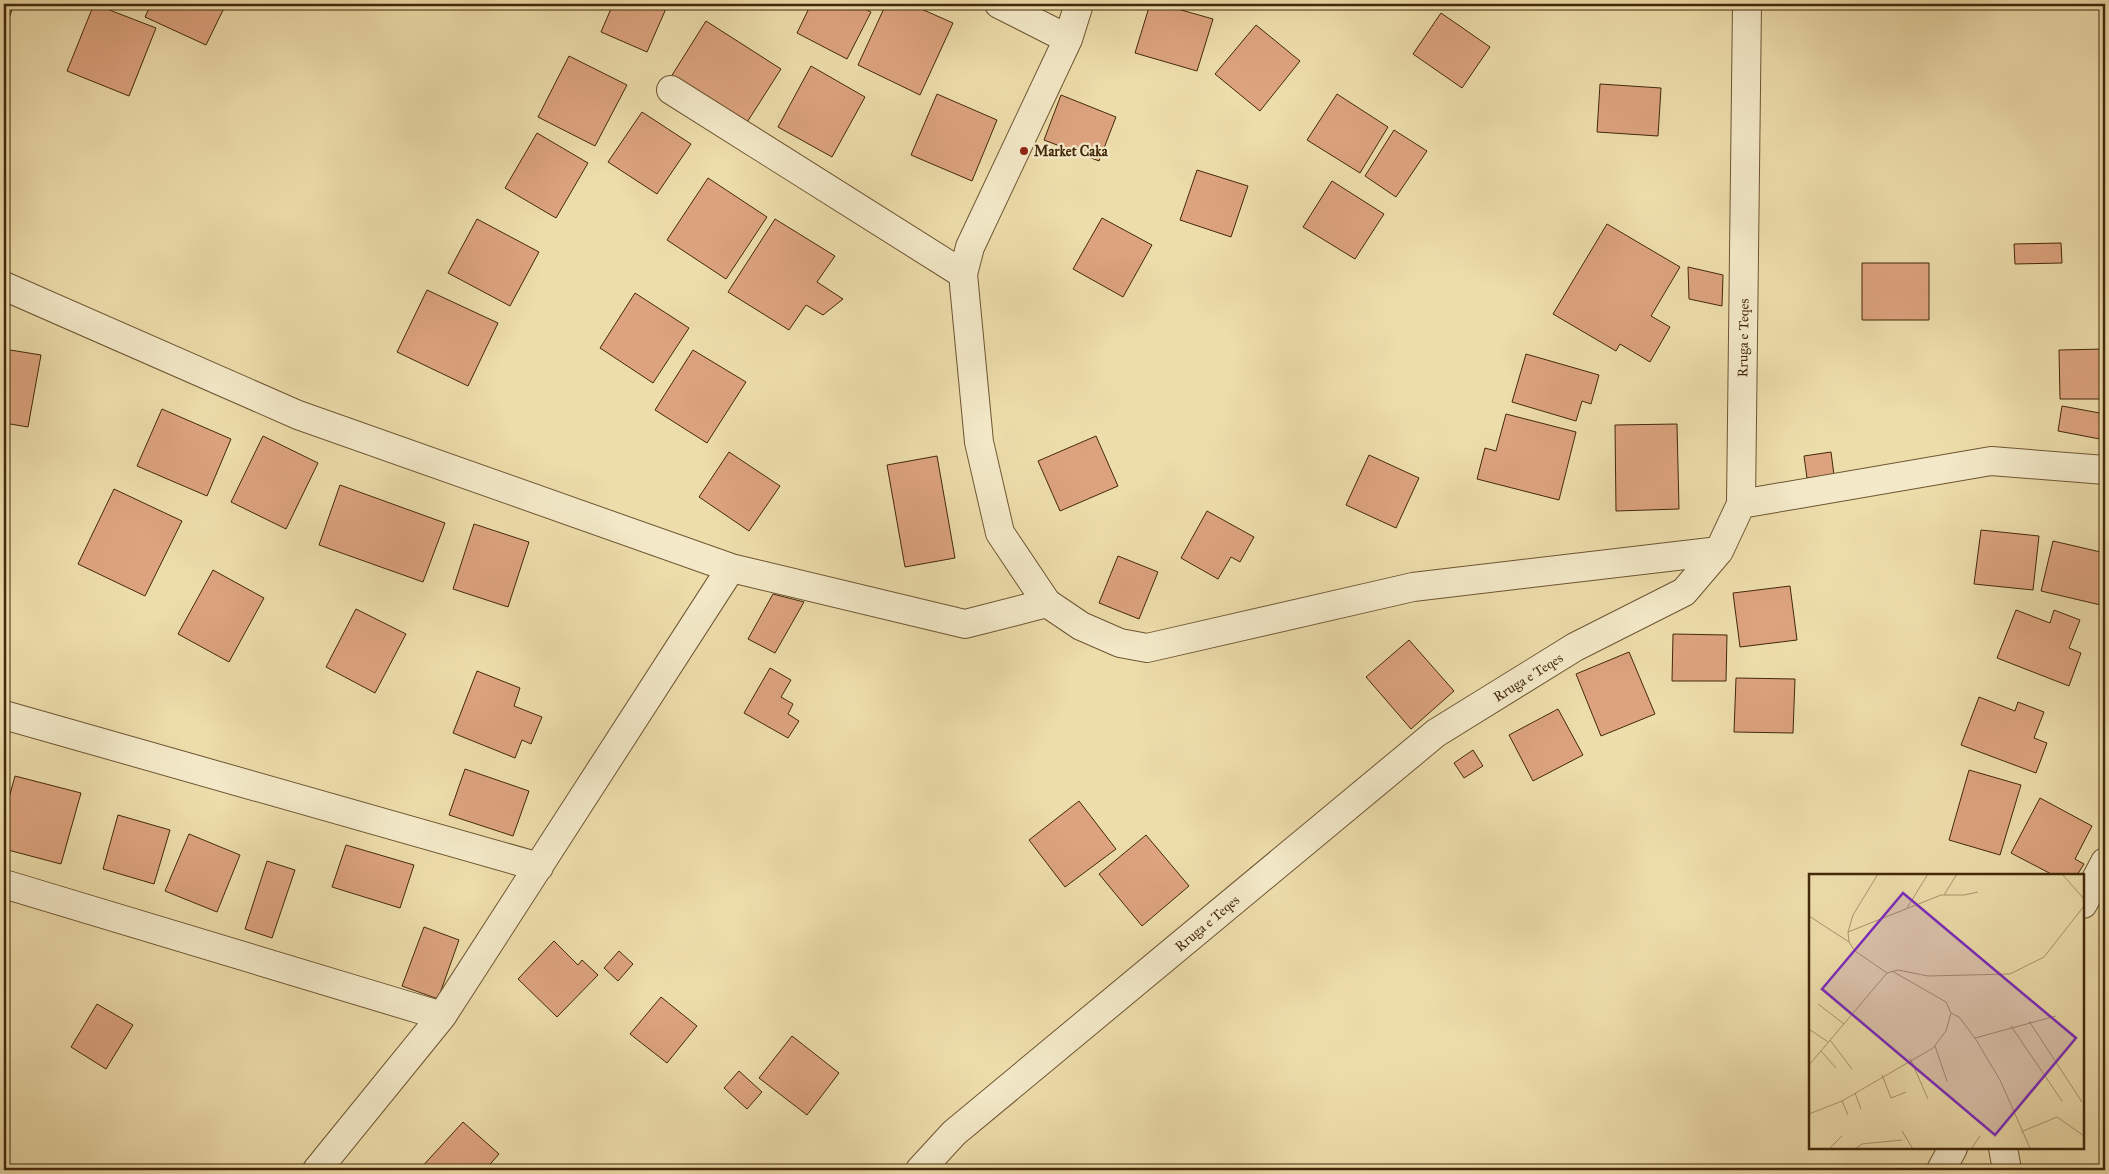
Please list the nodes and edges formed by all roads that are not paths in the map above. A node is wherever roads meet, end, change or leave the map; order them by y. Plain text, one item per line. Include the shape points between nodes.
1 (999, 4) edge
2 (1080, 4) edge
3 (1747, 4) edge
4 (1068, 39) junction
5 (671, 90) dead end
6 (963, 274) junction
7 (4, 286) edge
8 (2105, 470) edge
9 (1741, 504) junction
10 (1719, 551) junction
11 (731, 568) junction
12 (1047, 604) junction
13 (4, 714) edge
14 (2105, 862) edge
15 (539, 866) junction
16 (4, 884) edge
17 (2084, 902) edge
18 (442, 1016) junction
19 (1952, 1149) edge
20 (2003, 1149) edge
21 (317, 1170) edge
22 (920, 1170) edge
23 (1941, 1170) edge
24 (2007, 1170) edge

1 - 4 street
2 - 4 street
3 - 9 street, Rruga e Teqes
4 - 6 street via 970,247
5 - 6 street
6 - 12 street via 979,442 1000,533
7 - 11 street via 298,415
8 - 9 street via 1991,461
9 - 10 street, Rruga e Teqes
10 - 12 street via 1413,588 1147,648 1120,643 1081,626
10 - 22 street, Rruga e Teqes via 1684,592 1575,648 1436,733 954,1133
11 - 12 street via 965,624
11 - 15 street
13 - 15 street
14 - 17 street
15 - 18 street
16 - 18 street
18 - 21 street
19 - 23 street
20 - 24 street

